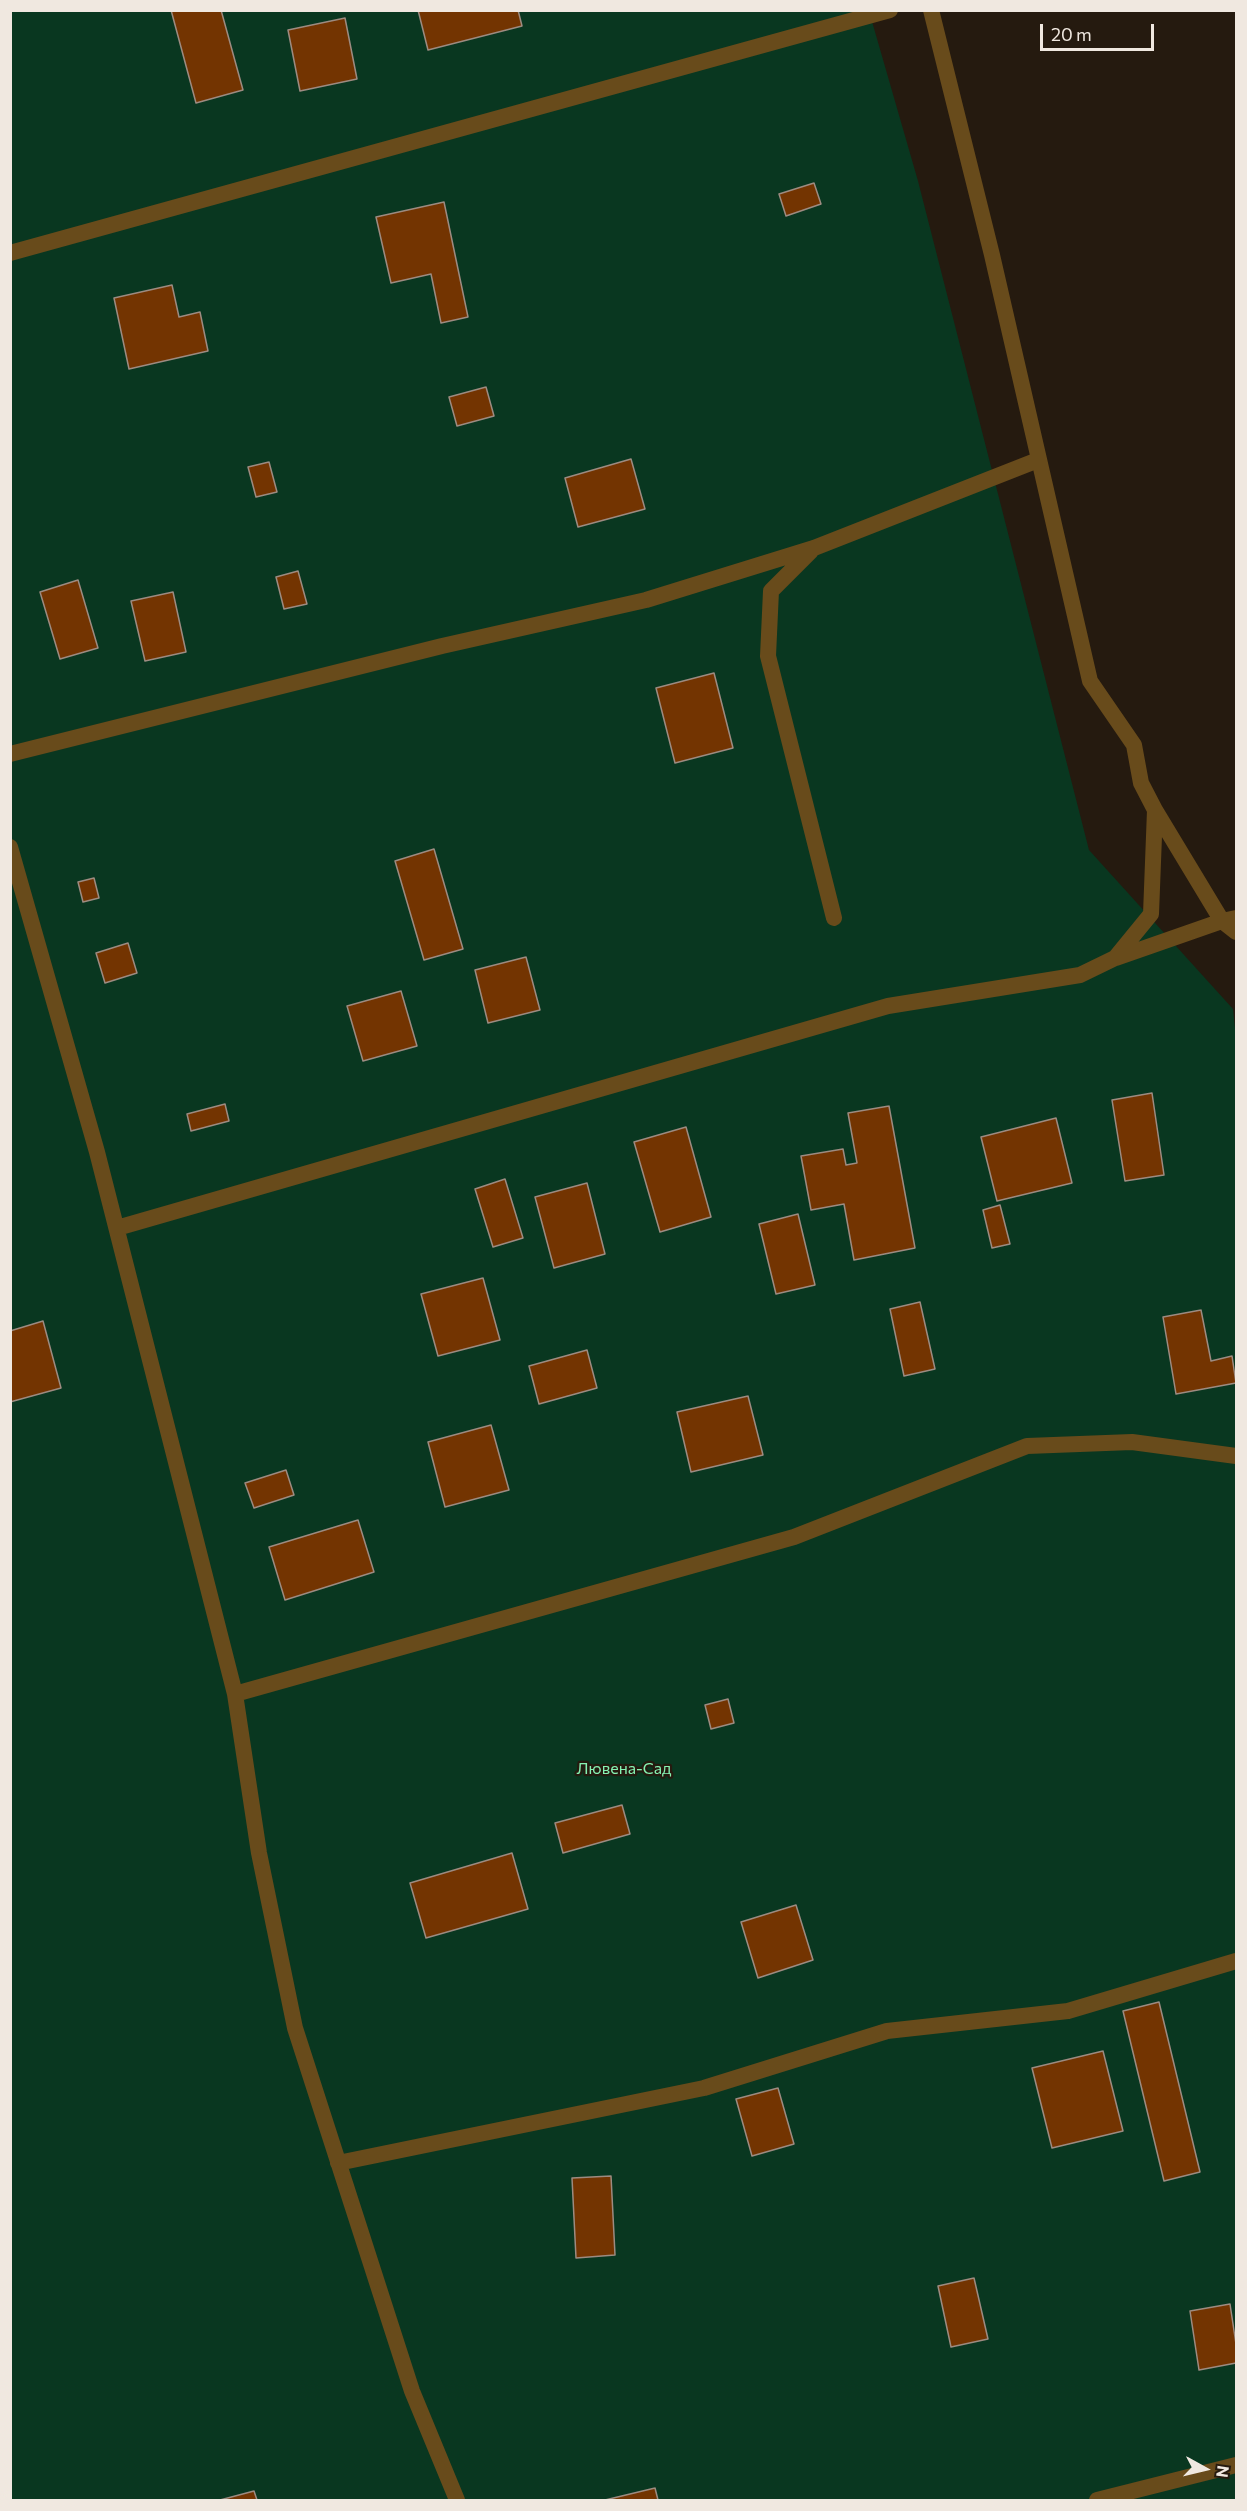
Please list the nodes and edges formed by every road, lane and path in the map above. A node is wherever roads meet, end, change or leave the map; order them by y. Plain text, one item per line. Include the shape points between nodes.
1 (890, 10) edge
2 (931, 10) edge
3 (10, 253) edge
4 (1038, 460) junction
5 (814, 548) junction
6 (10, 754) edge
7 (1155, 810) junction
8 (10, 848) edge
9 (834, 918) dead end
10 (1229, 919) edge
11 (1236, 932) edge
12 (1115, 958) junction
13 (117, 1228) junction
14 (1236, 1456) edge
15 (235, 1694) junction
16 (1236, 1961) edge
17 (338, 2163) junction
18 (1236, 2465) edge
19 (457, 2500) edge
20 (1097, 2500) edge

1 - 3 lane
2 - 4 lane
4 - 5 lane
4 - 7 lane via 1090,681 1134,745 1141,783
5 - 6 lane via 646,600 442,646
5 - 9 lane via 771,591 768,656
7 - 10 lane
7 - 12 lane via 1151,914
8 - 13 lane
10 - 11 lane
10 - 12 lane
12 - 13 lane via 1080,975 888,1006
13 - 15 lane
14 - 15 lane via 1132,1442 1027,1446 794,1537
15 - 17 lane via 259,1853 295,2028
16 - 17 lane via 1068,2011 888,2031 705,2088
17 - 19 lane via 412,2391
18 - 20 lane

